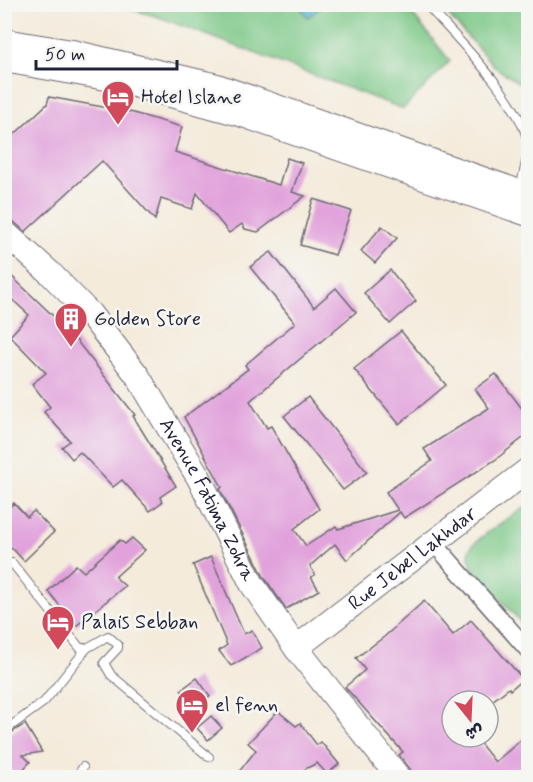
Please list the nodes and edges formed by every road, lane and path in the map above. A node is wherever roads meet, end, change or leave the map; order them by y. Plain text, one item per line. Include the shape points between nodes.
1 (426, 4) edge
2 (4, 41) edge
3 (4, 60) edge
4 (528, 142) edge
5 (528, 154) edge
6 (524, 194) edge
7 (528, 214) edge
8 (4, 232) edge
9 (528, 471) edge
10 (432, 542) junction
11 (4, 564) edge
12 (87, 648) junction
13 (296, 648) junction
14 (528, 650) edge
15 (4, 731) edge
16 (208, 757) dead end
17 (83, 767) dead end
18 (76, 777) edge
19 (399, 777) edge

1 - 4 lane via 513,105
2 - 6 main road via 72,52 217,86
3 - 7 main road via 112,79 240,114
5 - 6 lane
8 - 13 main road, Avenue Fatima Zohra via 90,315 137,375 199,478 252,584
9 - 10 main road, Rue Jebel Lakhdar
10 - 13 main road, Rue Jebel Lakhdar
10 - 14 street
11 - 12 lane via 12,563 74,643
12 - 15 lane via 44,702
12 - 16 lane via 111,637 119,646 104,661 111,675
13 - 19 main road, Avenue Fatima Zohra
17 - 18 lane

